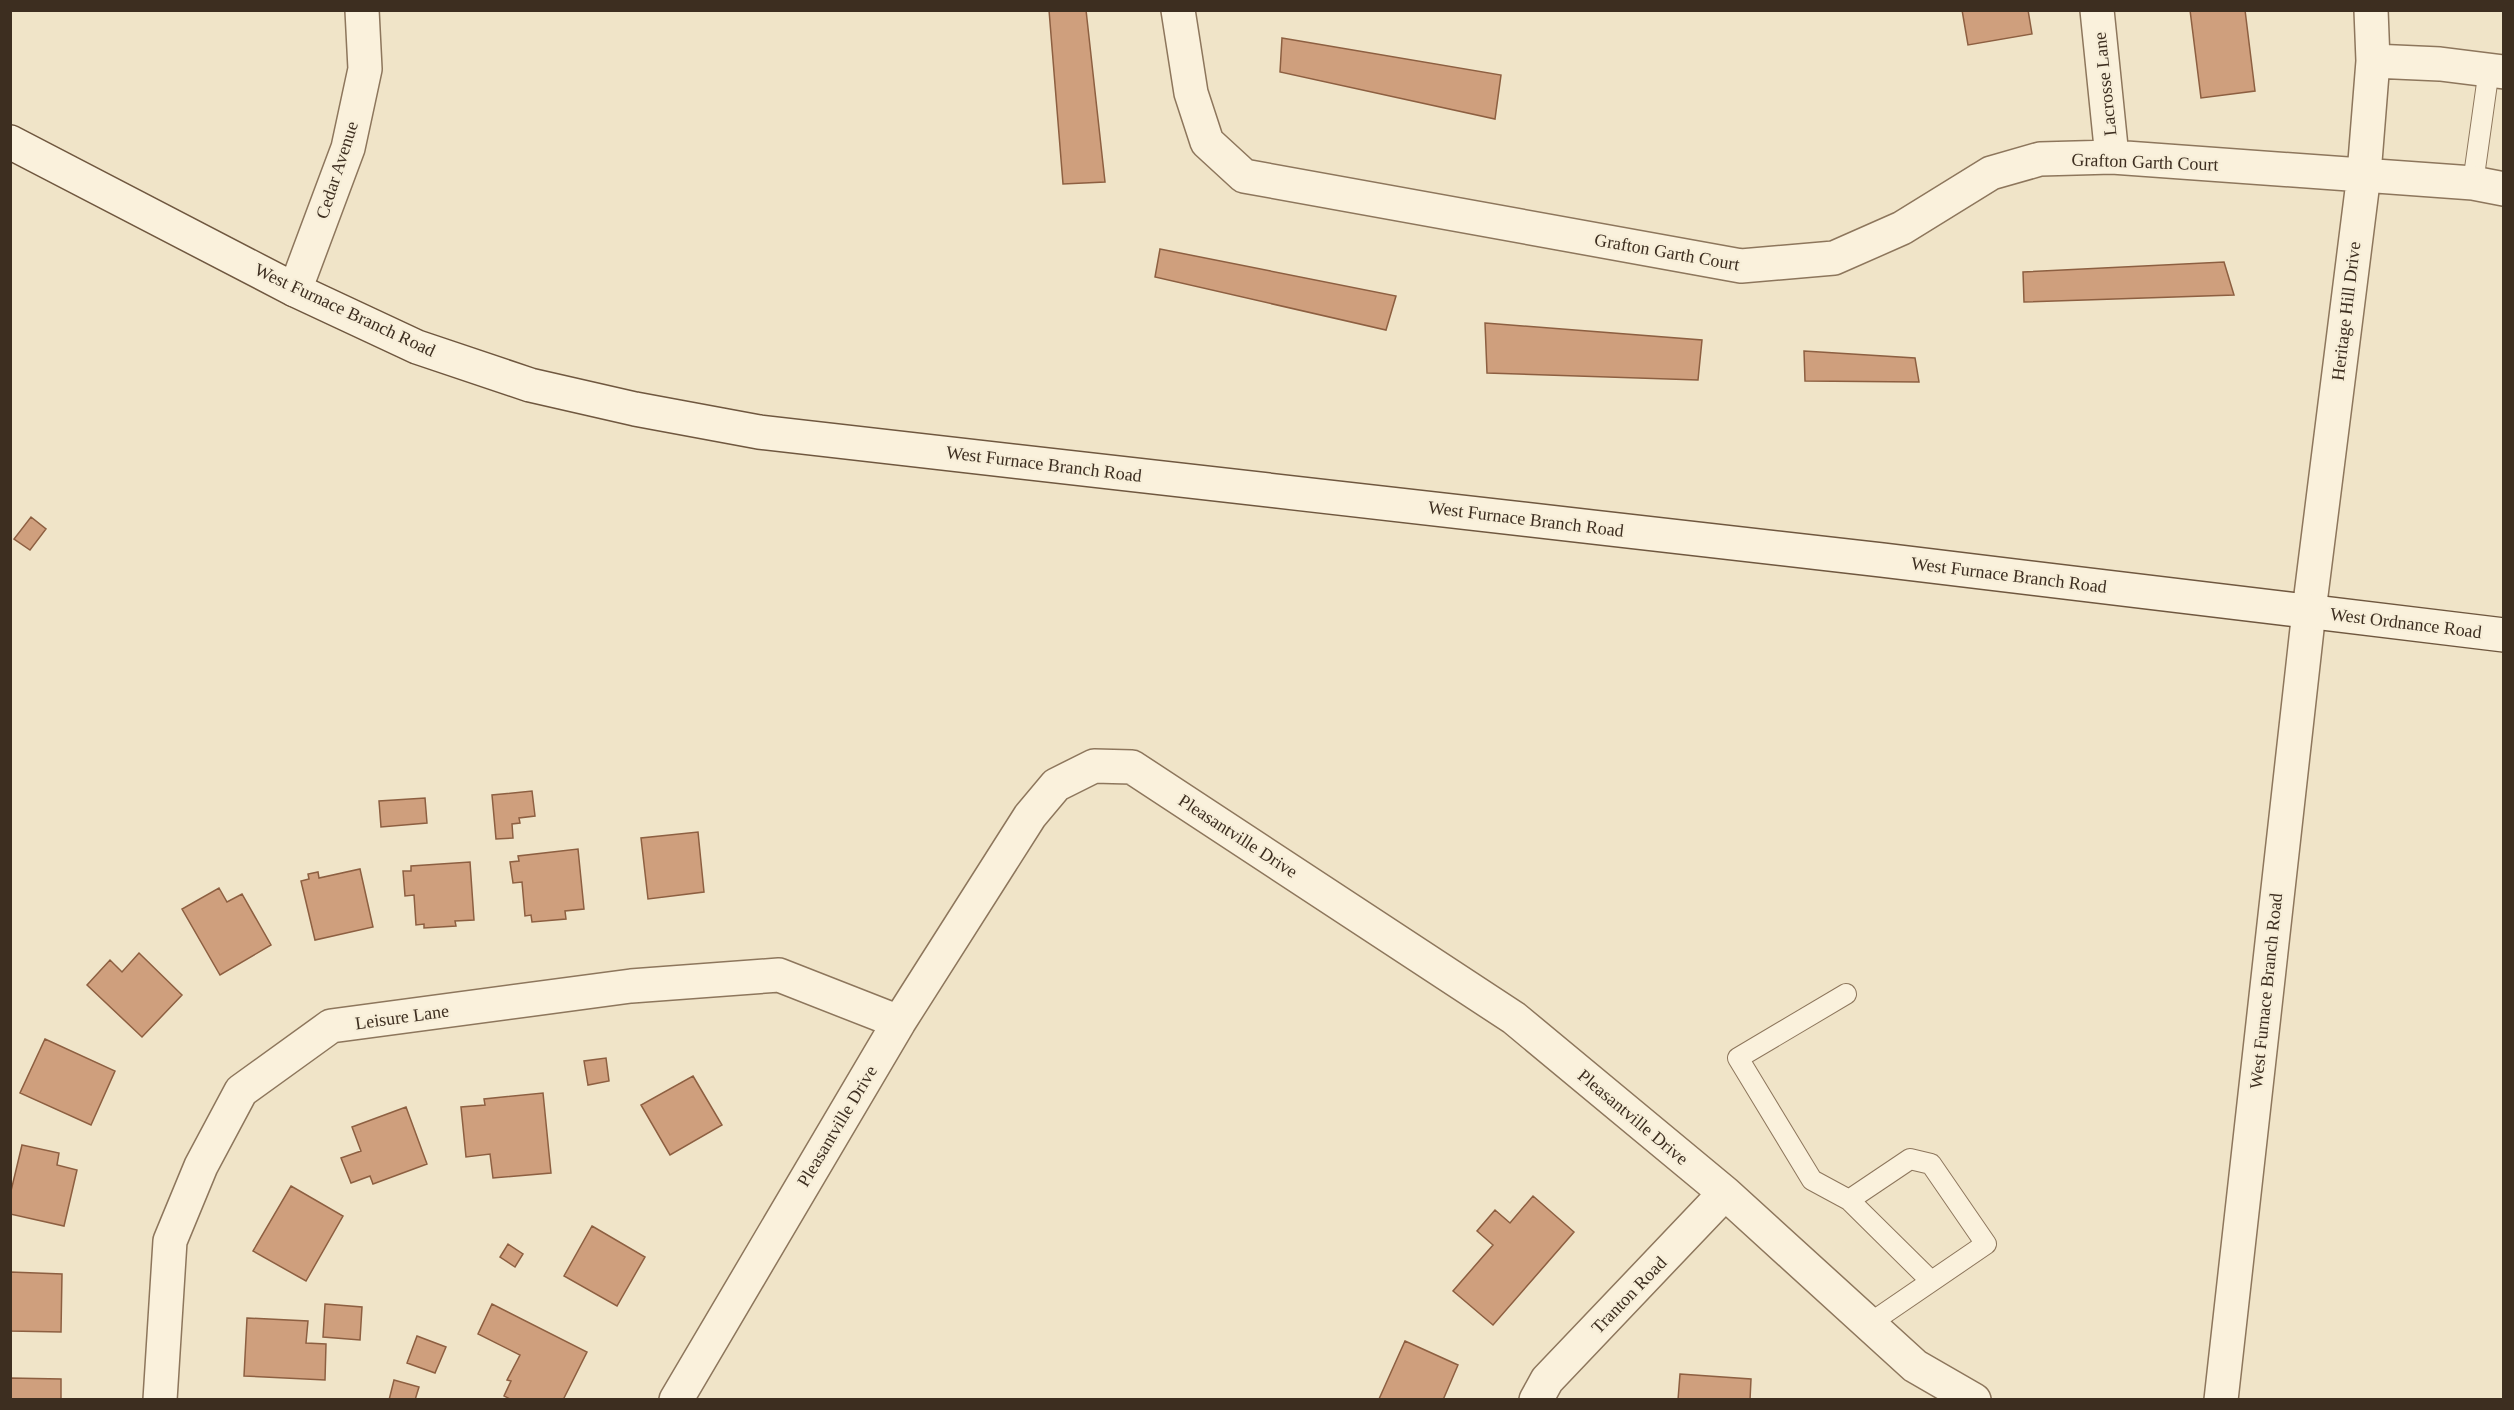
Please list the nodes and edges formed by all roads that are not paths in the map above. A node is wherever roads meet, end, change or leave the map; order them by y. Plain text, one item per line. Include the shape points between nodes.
1 (362, 10) edge
2 (1178, 10) edge
3 (2097, 10) edge
4 (2371, 10) edge
5 (2373, 61) junction
6 (2496, 70) edge
7 (10, 142) edge
8 (2112, 157) junction
9 (2364, 174) junction
10 (2488, 186) edge
11 (295, 290) junction
12 (2309, 611) junction
13 (2504, 634) edge
14 (1846, 994) dead end
15 (898, 1022) junction
16 (1725, 1193) junction
17 (1849, 1200) junction
18 (1931, 1281) junction
19 (1869, 1324) junction
20 (160, 1400) edge
21 (676, 1400) edge
22 (1536, 1400) edge
23 (1974, 1400) edge
24 (2221, 1400) edge

1 - 11 street, Cedar Avenue via 365,69 348,148
2 - 8 street, Grafton Garth Court via 1191,93 1207,142 1244,176 1741,266 1834,258 1902,228 1991,173 2040,159
3 - 8 street, Lacrosse Lane
4 - 5 street, Heritage Hill Drive
5 - 6 street
5 - 9 street, Heritage Hill Drive
6 - 10 lane
7 - 11 street, West Furnace Branch Road
8 - 9 street, Grafton Garth Court
9 - 10 street, Grafton Garth Court
9 - 12 street, Heritage Hill Drive
11 - 12 street, West Furnace Branch Road via 417,347 530,385 759,432
12 - 13 street, West Ordnance Road
12 - 24 street, West Furnace Branch Road
14 - 17 lane via 1738,1058 1812,1180
15 - 16 street, Pleasantville Drive via 1030,816 1056,786 1094,766 1132,767 1514,1018
15 - 20 street, Leisure Lane via 779,975 631,986 331,1026 241,1091 198,1173 170,1241
15 - 21 street, Pleasantville Drive
16 - 19 street, Pleasantville Drive
16 - 22 street, Tranton Road via 1546,1380
17 - 18 lane
17 - 18 lane via 1910,1159 1931,1164 1986,1244
18 - 19 lane
19 - 23 street, Pleasantville Drive via 1914,1366

